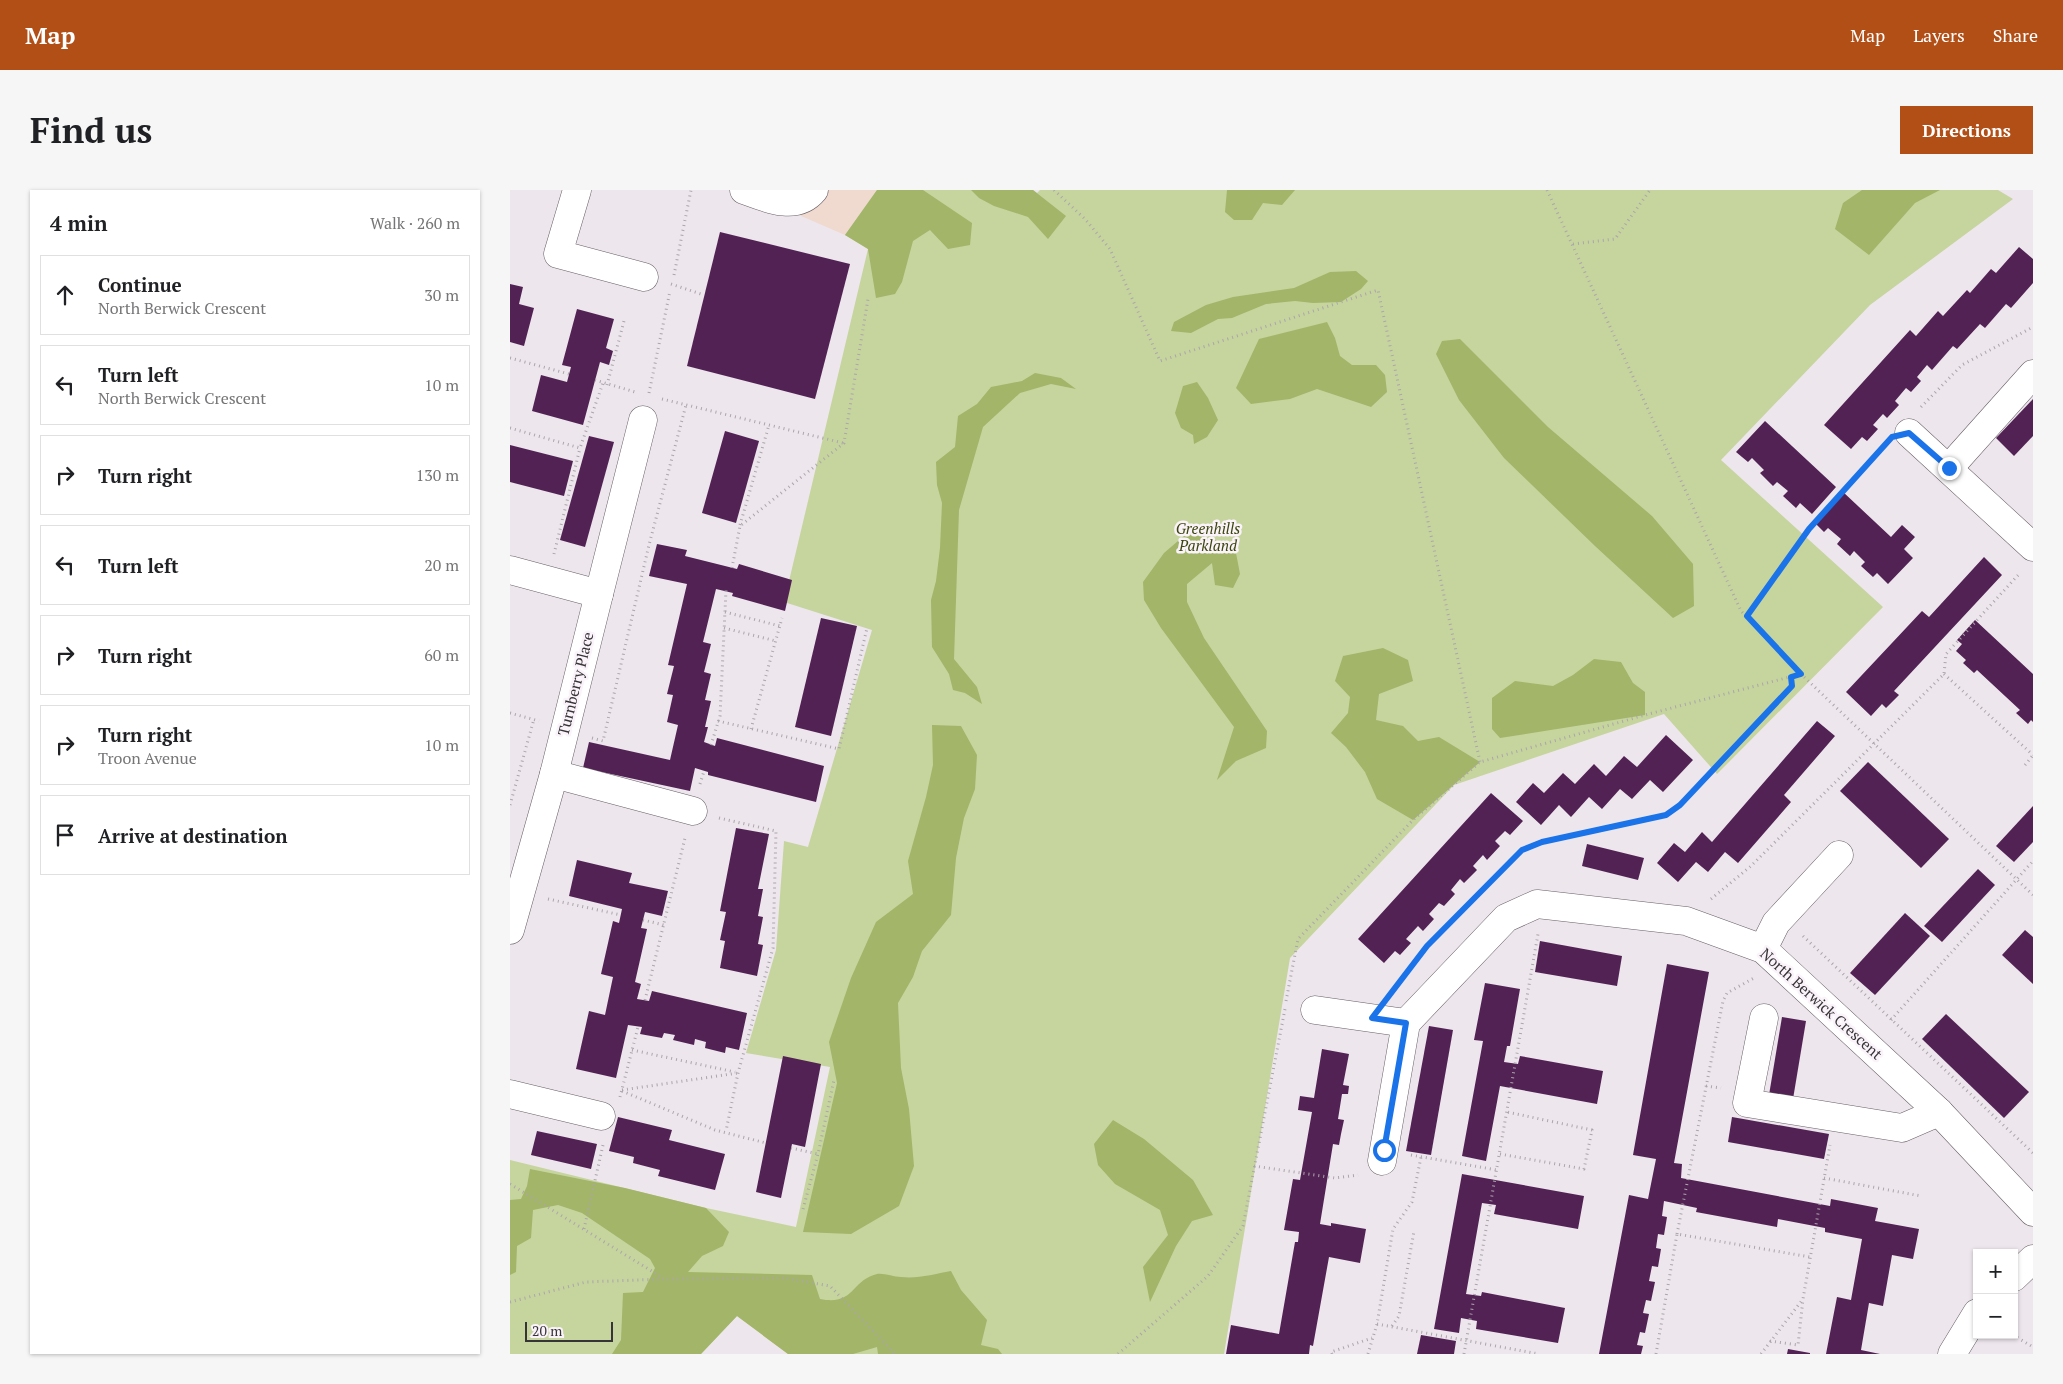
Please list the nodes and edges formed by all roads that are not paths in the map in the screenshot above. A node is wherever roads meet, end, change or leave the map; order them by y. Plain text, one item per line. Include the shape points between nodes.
1 (577, 190) edge
2 (744, 190) edge
3 (814, 190) edge
4 (644, 277) road end
5 (2033, 374) edge
6 (646, 408) road end
7 (1909, 433) road end
8 (1949, 468) junction
9 (2029, 557) edge
10 (510, 570) edge
11 (599, 594) junction
12 (554, 774) junction
13 (693, 811) road end
14 (1839, 856) dead end
15 (510, 930) edge
16 (1772, 956) junction
17 (1315, 1010) dead end
18 (1764, 1018) dead end
19 (1406, 1023) junction
20 (510, 1094) edge
21 (1939, 1112) junction
22 (601, 1116) dead end
23 (1382, 1161) road end
24 (2033, 1212) edge
25 (2033, 1259) edge
26 (2018, 1273) edge
27 (1973, 1320) edge
28 (1952, 1354) edge

1 - 4 street via 558,254
2 - 3 street via 781,203 808,197
5 - 8 street
6 - 11 street, Turnberry Place
7 - 8 street
8 - 9 street
10 - 11 street
11 - 12 street, Turnberry Place
12 - 13 street
12 - 15 street, Turnberry Place
14 - 16 street via 1776,923
16 - 19 street, North Berwick Crescent via 1686,921 1537,904 1506,918
16 - 21 street, North Berwick Crescent
17 - 19 street
18 - 21 street via 1747,1103 1902,1128
19 - 23 street
20 - 22 street
21 - 24 street, North Berwick Crescent
25 - 26 street
27 - 28 street

